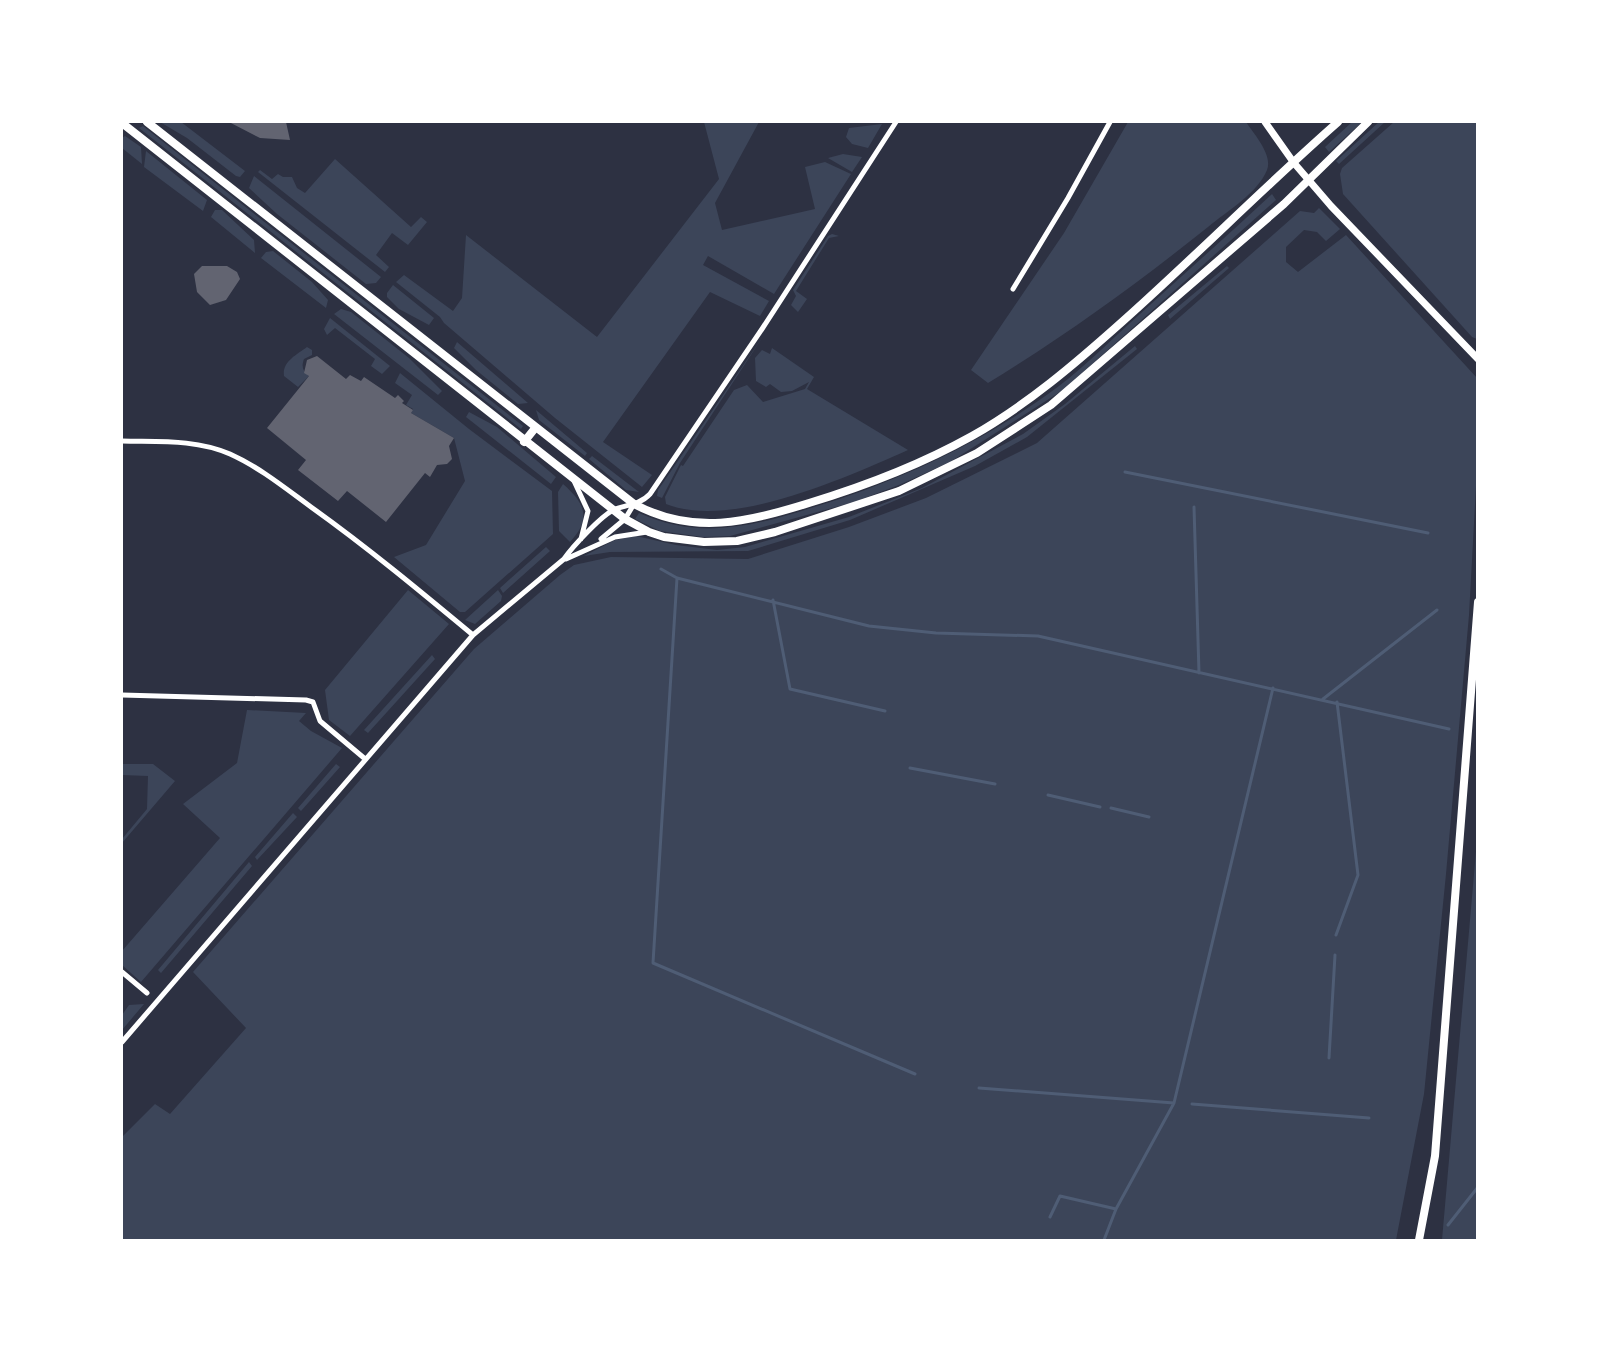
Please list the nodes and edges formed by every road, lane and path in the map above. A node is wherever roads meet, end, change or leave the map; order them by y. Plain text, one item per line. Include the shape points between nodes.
1 (147, 122) edge
2 (896, 122) edge
3 (1110, 122) edge
4 (1265, 122) edge
5 (1338, 122) edge
6 (1368, 122) edge
7 (122, 123) edge
8 (1294, 163) junction
9 (1308, 179) junction
10 (1013, 289) dead end
11 (1478, 359) edge
12 (536, 427) junction
13 (122, 441) edge
14 (524, 442) junction
15 (574, 481) junction
16 (634, 504) junction
17 (613, 510) junction
18 (625, 519) junction
19 (649, 532) junction
20 (580, 541) junction
21 (596, 543) junction
22 (564, 559) junction
23 (1478, 602) edge
24 (473, 635) junction
25 (122, 696) edge
26 (364, 758) junction
27 (122, 972) edge
28 (147, 993) dead end
29 (122, 1042) edge
30 (1419, 1240) edge

1 - 12 main road
2 - 16 street via 656,484 646,498
3 - 10 street
4 - 8 street
5 - 8 main road
6 - 9 main road
7 - 14 main road
8 - 9 street
8 - 16 main road via 1093,348 1028,400 972,436 866,486 746,520 714,525 683,522 660,517
9 - 11 street
9 - 19 main road via 1051,405 977,453 899,491 775,532 737,541 704,542
12 - 14 main road
12 - 16 main road
13 - 24 street via 171,440 199,445 230,454 260,470 395,570
14 - 15 main road
15 - 17 main road
15 - 20 street via 588,512
16 - 17 street
16 - 18 street
17 - 18 main road
17 - 20 street
18 - 19 main road
18 - 21 street
19 - 21 street via 627,533
20 - 22 street
21 - 22 street
22 - 24 street
23 - 30 main road via 1435,1156
24 - 26 street
25 - 26 street via 306,700 313,702 320,721
26 - 29 street
27 - 28 street

